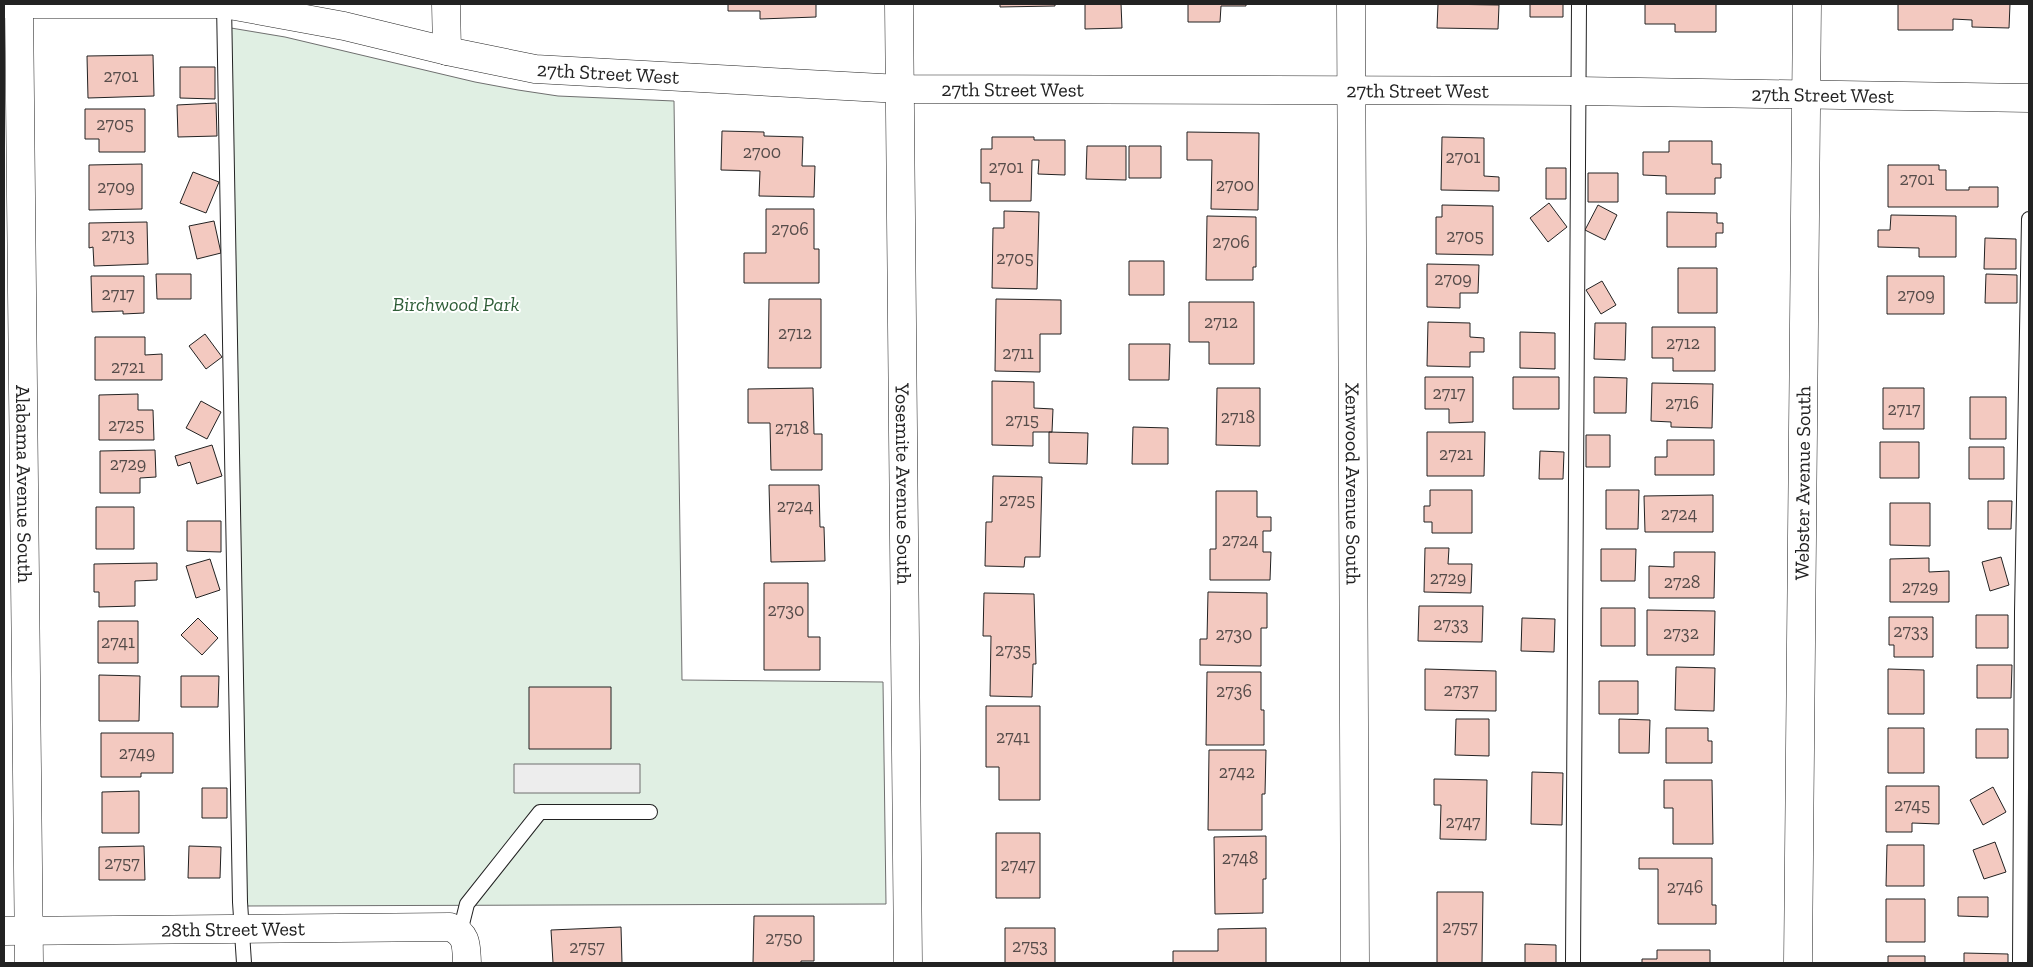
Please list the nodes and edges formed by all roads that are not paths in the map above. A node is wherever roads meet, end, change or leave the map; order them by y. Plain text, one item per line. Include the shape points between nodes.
1 (4, 4) edge
2 (19, 4) edge
3 (224, 4) edge
4 (446, 4) edge
5 (899, 4) edge
6 (1351, 4) edge
7 (1579, 4) edge
8 (1806, 4) edge
9 (447, 51) junction
10 (900, 90) junction
11 (1353, 91) junction
12 (1578, 91) junction
13 (1805, 94) junction
14 (2029, 98) edge
15 (2029, 219) edge
16 (650, 812) dead end
17 (242, 930) junction
18 (16, 931) edge
19 (460, 932) junction
20 (29, 963) edge
21 (244, 963) edge
22 (467, 963) edge
23 (908, 963) edge
24 (1355, 963) edge
25 (1573, 963) edge
26 (1798, 963) edge
27 (2020, 963) edge

1 - 2 street, 27th Street West
2 - 3 street, 27th Street West
2 - 18 street, Alabama Avenue South
3 - 9 street, 27th Street West via 344,26
3 - 17 lane
4 - 9 street
5 - 10 street, Yosemite Avenue South
6 - 11 street, Xenwood Avenue South
7 - 12 lane
8 - 13 street, Webster Avenue South
9 - 10 street, 27th Street West via 535,69
10 - 11 street, 27th Street West
10 - 23 street, Yosemite Avenue South
11 - 12 street, 27th Street West
11 - 24 street, Xenwood Avenue South
12 - 13 street, 27th Street West
12 - 25 lane
13 - 14 street, 27th Street West
13 - 26 street, Webster Avenue South
15 - 27 lane
16 - 19 lane via 540,812 468,904
17 - 18 street, 28th Street West
17 - 19 street, 28th Street West via 450,928
17 - 21 lane
18 - 20 street, Alabama Avenue South
19 - 22 street via 466,944

